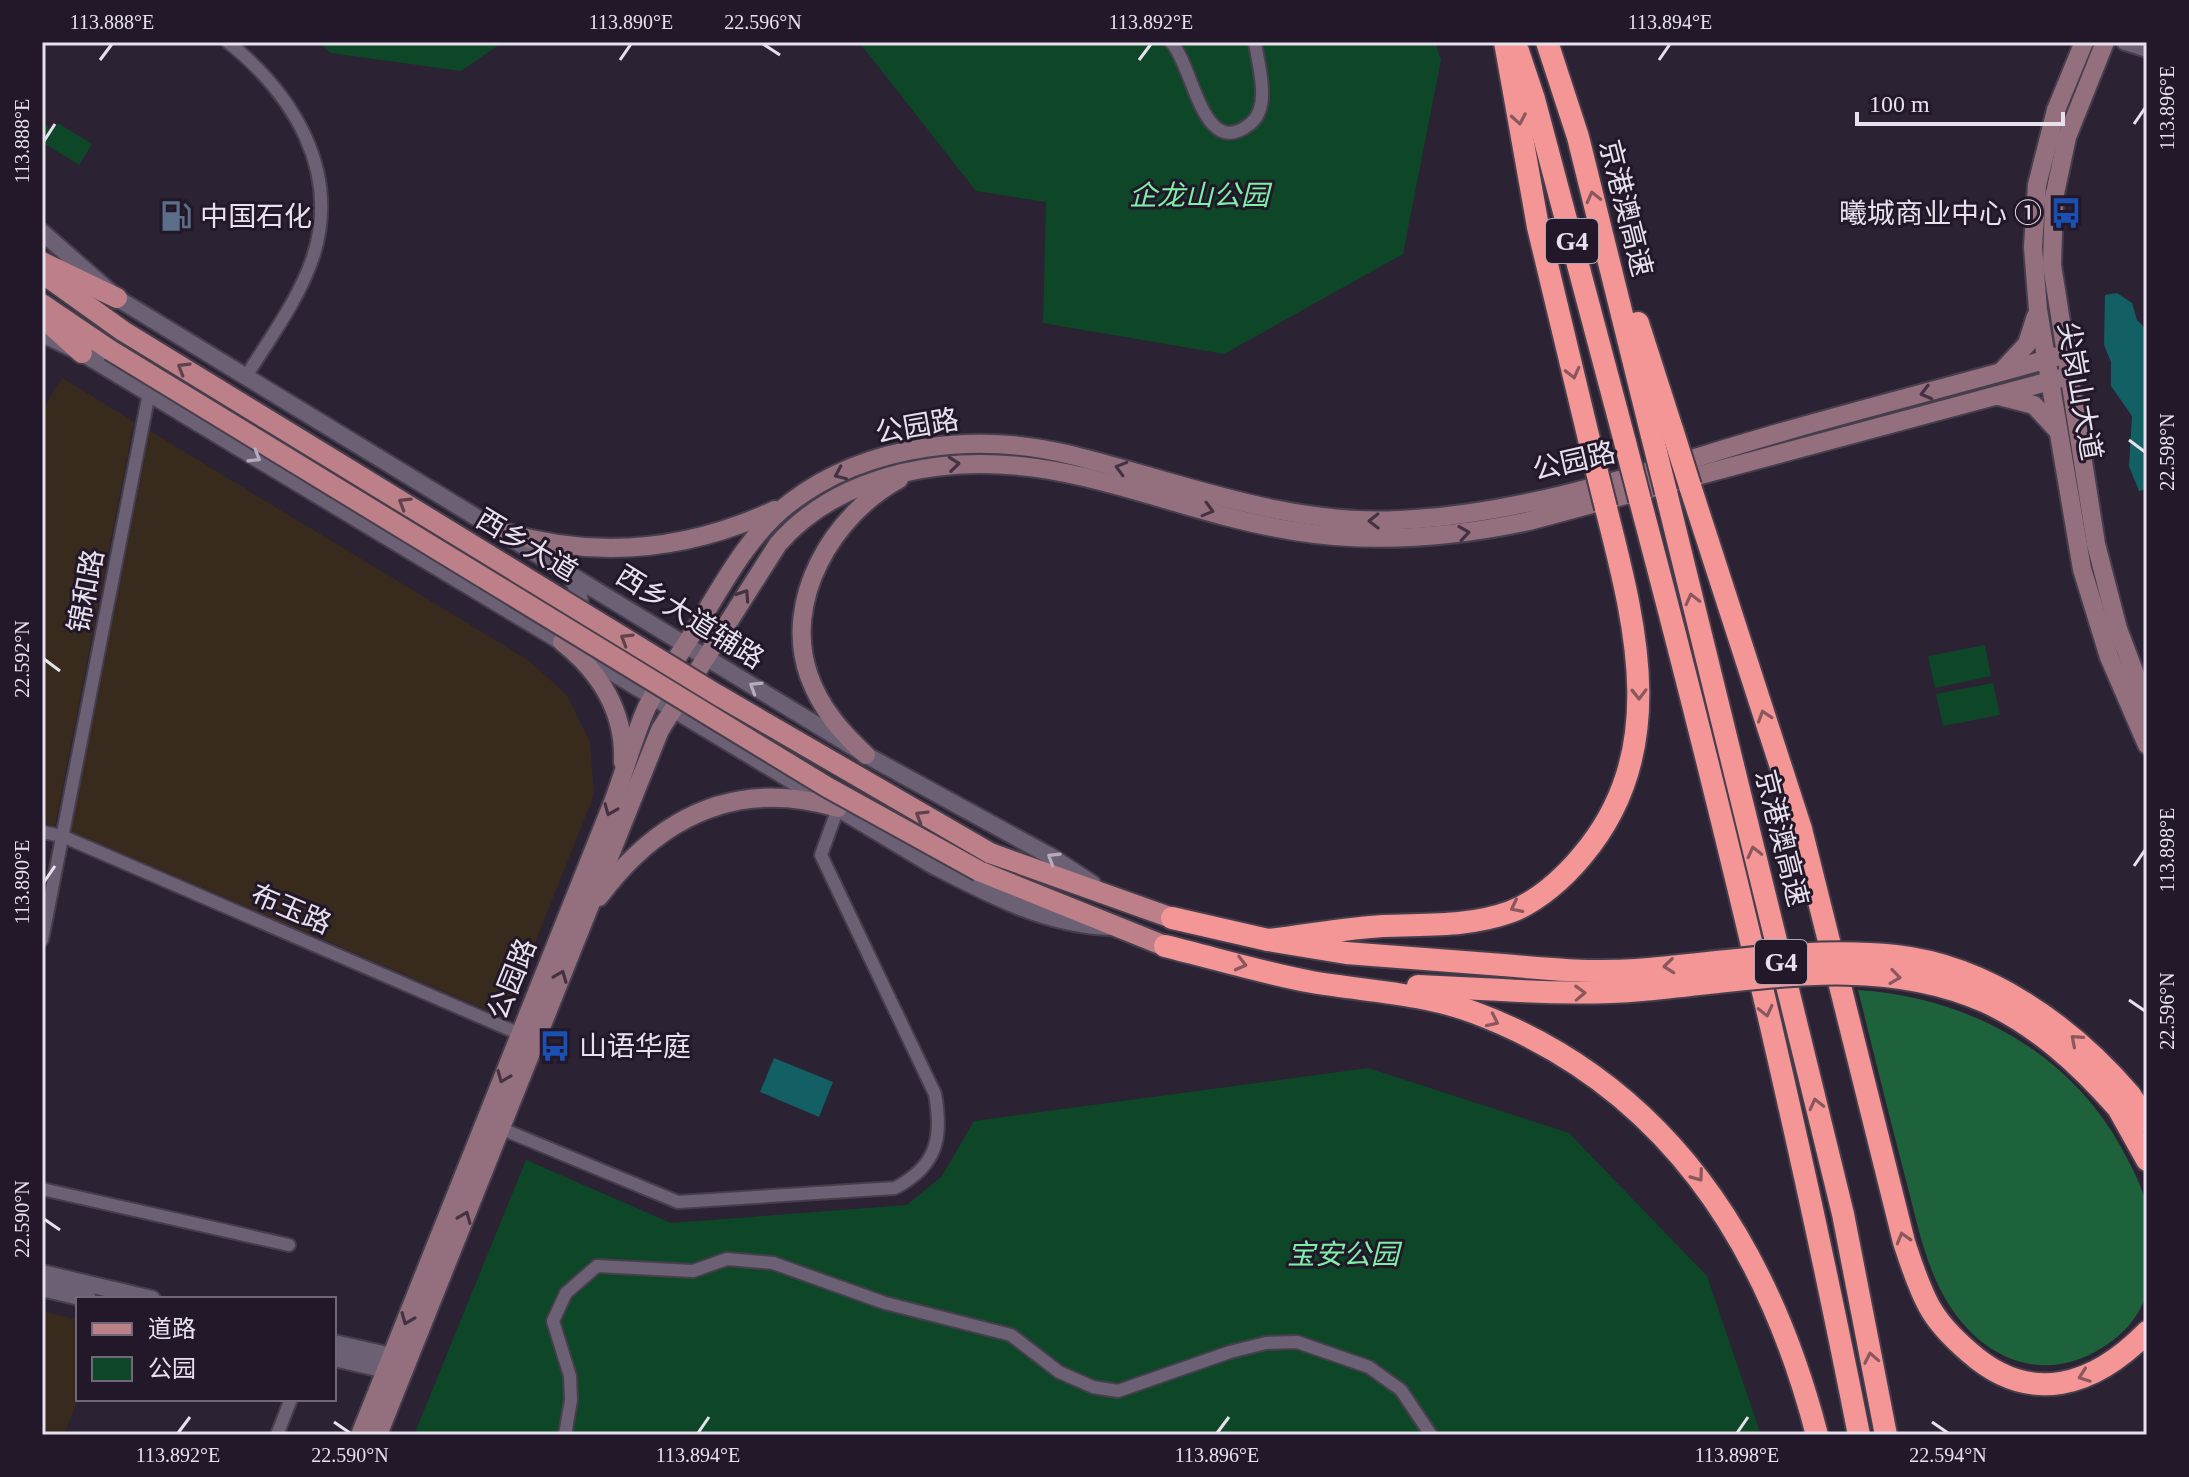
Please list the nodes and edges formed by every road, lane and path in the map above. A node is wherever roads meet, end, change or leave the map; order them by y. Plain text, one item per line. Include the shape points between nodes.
1 (228, 42) edge
2 (1171, 42) edge
3 (1255, 42) edge
4 (1505, 42) edge
5 (1515, 42) edge
6 (1547, 42) edge
7 (2084, 42) edge
8 (2105, 42) edge
9 (2125, 42) edge
10 (2147, 49) edge
11 (42, 232) edge
12 (42, 262) edge
13 (42, 273) edge
14 (117, 298) junction
15 (42, 304) edge
16 (2038, 310) junction
17 (42, 317) edge
18 (42, 334) edge
19 (82, 353) junction
20 (2066, 354) junction
21 (2047, 360) junction
22 (2002, 372) junction
23 (247, 375) junction
24 (2060, 378) junction
25 (149, 393) junction
26 (1992, 396) junction
27 (2059, 432) junction
28 (1662, 434) junction
29 (917, 469) junction
30 (788, 503) junction
31 (501, 531) junction
32 (568, 573) junction
33 (545, 632) junction
34 (562, 642) junction
35 (686, 645) junction
36 (704, 656) junction
37 (653, 696) junction
38 (2147, 706) edge
39 (671, 708) junction
40 (817, 725) junction
41 (2147, 745) edge
42 (866, 755) junction
43 (778, 772) junction
44 (622, 779) junction
45 (838, 808) junction
46 (42, 832) edge
47 (62, 836) junction
48 (984, 862) junction
49 (1118, 901) junction
50 (586, 915) junction
51 (1172, 918) joint
52 (1118, 927) junction
53 (42, 940) edge
54 (1268, 940) junction
55 (1165, 946) joint
56 (1309, 981) junction
57 (520, 1034) junction
58 (2124, 1102) junction
59 (2147, 1121) edge
60 (493, 1125) junction
61 (2147, 1160) edge
62 (42, 1189) edge
63 (289, 1245) dead end
64 (42, 1273) edge
65 (42, 1288) edge
66 (80, 1297) edge
67 (144, 1297) edge
68 (2147, 1332) edge
69 (336, 1344) edge
70 (336, 1358) edge
71 (394, 1365) junction
72 (290, 1401) edge
73 (277, 1435) edge
74 (360, 1435) edge
75 (378, 1435) edge
76 (565, 1435) edge
77 (1431, 1435) edge
78 (1817, 1435) edge
79 (1859, 1435) edge
80 (1886, 1435) edge

1 - 23 street via 292,107 313,154 319,185 313,257
2 - 3 street via 1182,53 1204,117 1227,132 1241,130 1261,110
4 -> 54 highway, bridge via 1538,227 1628,595 1640,690 1630,769 1593,843 1571,869 1512,911 1473,922
5 -> 79 highway, 京港澳高速 / G4, bridge via 1691,697 1813,1204
28 -> 6 highway, 京港澳高速 / G4
7 - 16 main road, 尖岗山大道 via 2056,110 2037,185 2033,247
8 - 20 main road, 尖岗山大道 via 2067,137 2054,198 2052,265
9 - 10 street
11 - 14 street, 西乡大道辅路
12 - 14 main road
48 -> 13 main road, 西乡大道, bridge via 123,331
14 - 23 street, 西乡大道辅路
15 - 48 main road, 西乡大道, bridge via 827,787
16 - 21 main road, 尖岗山大道
16 - 22 main road via 2027,344
17 - 19 main road
18 - 19 street
19 - 25 street
20 - 21 main road, 公园路
20 - 24 main road, 尖岗山大道
21 - 22 main road, 公园路
21 - 24 main road, 尖岗山大道
22 -> 30 main road, 公园路 via 1575,491 1432,517 1365,521 1305,516 1064,453 980,443 884,457 828,479
23 - 31 street, 西乡大道辅路
24 - 26 main road, 公园路
24 - 27 main road, 尖岗山大道
24 - 38 main road, 尖岗山大道 via 2103,573
25 -> 33 street
25 - 47 street, 锦和路
26 - 27 main road via 2034,405
29 -> 26 main road, 公园路 via 980,462 1039,466 1289,531 1356,539 1415,538 1529,521
27 - 41 main road, 尖岗山大道 via 2076,543 2093,609
68 -> 28 highway, bridge via 2109,1366 2082,1379 2029,1384 2005,1378 1980,1362 1929,1306 1904,1242 1801,829 1690,486
80 -> 28 highway, 京港澳高速 / G4, bridge via 1843,1214 1666,492
36 -> 29 main road, 公园路 via 799,521 856,487
29 - 42 main road via 876,494 838,532 817,565 805,604 808,674 831,718
30 - 31 main road via 715,534 641,548 582,549
30 - 35 main road, 公园路 via 751,543
31 - 32 street, 西乡大道辅路
32 - 33 street via 581,595 578,614 564,629
32 - 35 street, 西乡大道辅路
33 - 34 street
34 - 37 street
34 - 44 main road via 610,696 623,748
35 - 36 street, 西乡大道辅路
35 - 37 main road, 公园路
36 - 39 main road, 公园路
40 -> 36 street, 西乡大道辅路
37 - 39 street
37 - 44 main road, 公园路
39 - 43 street
39 - 50 main road, 公园路
40 - 42 street, 西乡大道辅路
40 - 43 street via 800,720 778,728 768,749
49 -> 42 street, 西乡大道辅路 via 1052,857
43 - 45 street
44 -> 57 main road, 公园路
45 - 50 main road via 780,795 752,796 695,813 635,856
45 - 52 street via 932,865 1013,905 1084,926
45 - 60 street via 821,855 935,1094 940,1126 930,1157 916,1177 895,1188 678,1202
46 - 47 street, 布玉路
47 - 53 street, 锦和路
47 - 57 street, 布玉路
48 - 49 main road
48 - 52 main road
49 - 51 main road
60 -> 50 main road, 公园路
51 - 54 highway
52 - 55 main road
58 -> 54 highway, bridge via 2094,1056 2027,1004 1951,970 1899,957 1761,956 1605,970 1346,953
55 -> 56 highway
56 -> 58 highway, bridge via 1573,994 1767,977 1897,976 1985,1002 2023,1022
56 -> 78 highway via 1434,1000 1473,1012 1614,1089 1685,1158 1743,1241 1786,1334
57 -> 60 main road, 公园路
58 - 59 highway
58 - 61 highway
60 - 71 main road, 公园路
62 - 63 street
64 - 67 street
65 - 66 street
69 - 71 street
70 - 71 street
71 - 74 main road, 公园路
71 - 75 main road, 公园路
72 - 73 street
76 - 77 street via 570,1376 553,1321 566,1293 597,1266 693,1271 727,1259 773,1263 857,1294 1011,1335 1059,1372 1118,1391 1230,1352 1297,1342 1369,1367 1401,1390

